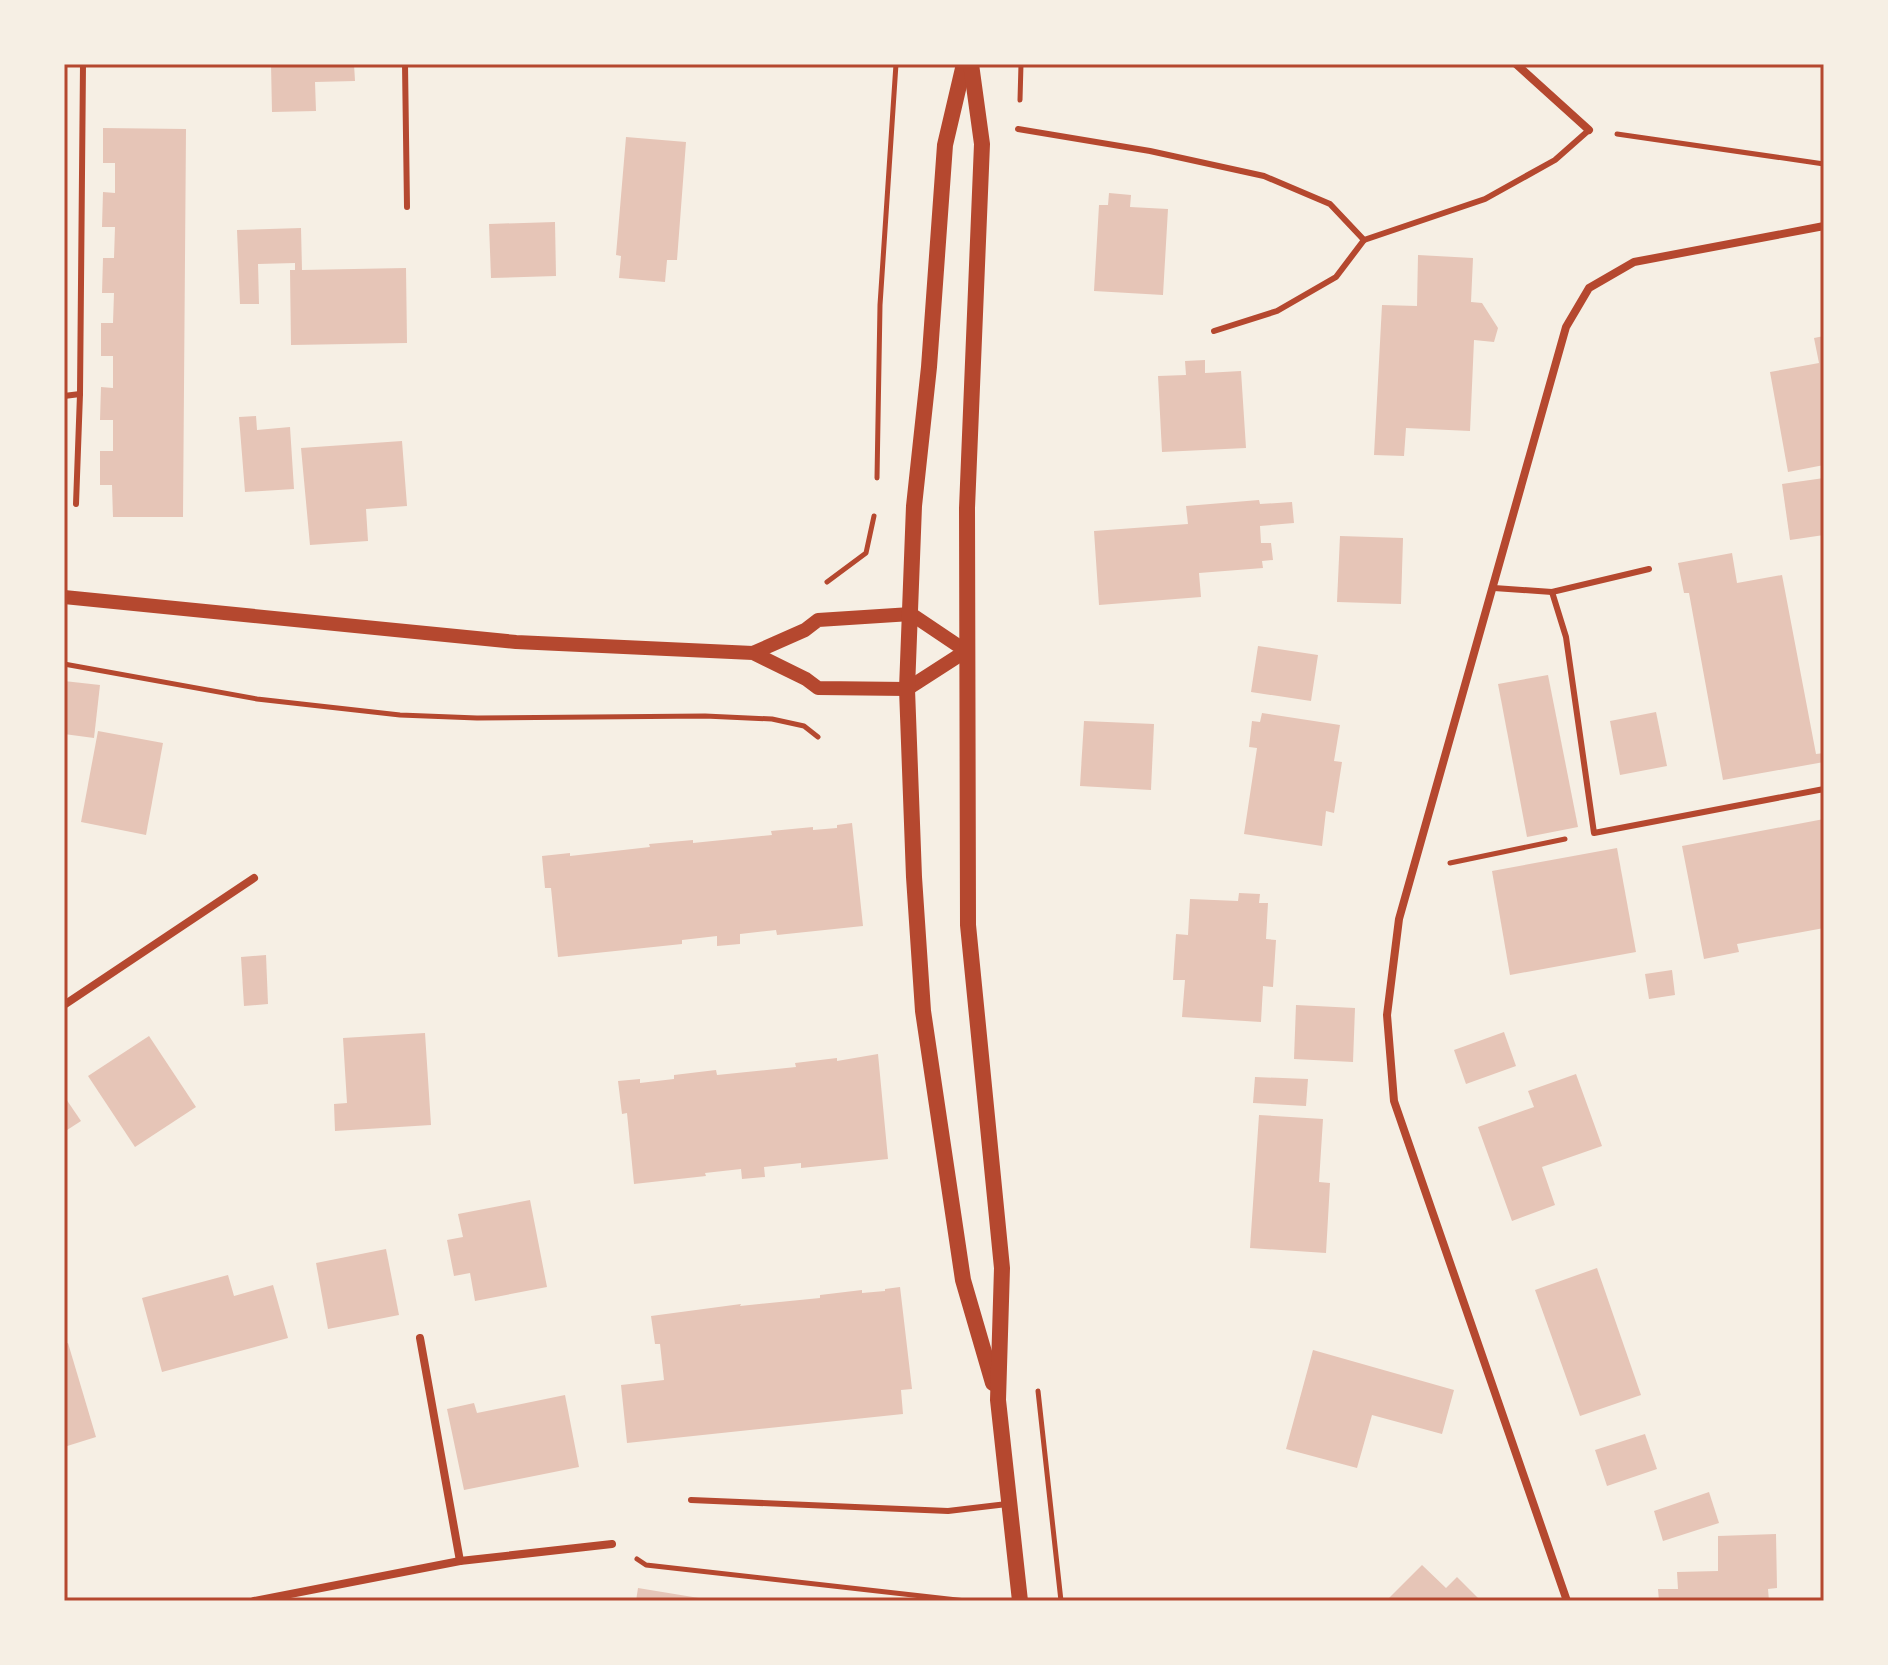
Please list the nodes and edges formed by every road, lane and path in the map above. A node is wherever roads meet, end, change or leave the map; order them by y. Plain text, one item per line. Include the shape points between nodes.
1 (83, 64) edge
2 (405, 64) edge
3 (896, 64) edge
4 (964, 64) edge
5 (971, 64) edge
6 (1021, 64) edge
7 (1516, 64) edge
8 (1018, 129) joint
9 (1589, 130) junction
10 (1824, 164) edge
11 (407, 207) dead end
12 (1824, 226) edge
13 (1364, 240) junction
14 (1214, 331) dead end
15 (80, 394) junction
16 (64, 396) edge
17 (877, 489) dead end
18 (76, 504) dead end
19 (876, 505) dead end
20 (1649, 569) dead end
21 (1494, 588) junction
22 (819, 589) dead end
23 (1552, 592) junction
24 (64, 597) edge
25 (911, 614) junction
26 (966, 651) junction
27 (753, 653) junction
28 (64, 664) edge
29 (907, 689) junction
30 (818, 737) dead end
31 (1824, 789) edge
32 (1594, 833) junction
33 (1414, 870) junction
34 (254, 878) dead end
35 (64, 1005) edge
36 (420, 1338) dead end
37 (1037, 1378) dead end
38 (998, 1400) junction
39 (691, 1500) dead end
40 (1009, 1504) junction
41 (612, 1544) joint
42 (460, 1561) junction
43 (254, 1601) edge
44 (966, 1601) edge
45 (1020, 1601) edge
46 (1061, 1601) edge
47 (1567, 1601) edge

1 - 15 lane
2 - 11 lane
3 - 17 path via 880,305
4 - 25 main road via 945,145 914,506
5 - 26 main road via 982,144
6 - 8 path
7 - 9 street
8 - 13 lane via 1264,176 1330,204
9 - 10 path
9 - 13 lane via 1555,160 1485,199
12 - 21 street via 1634,262 1589,288 1566,327
13 - 14 lane via 1336,277 1277,311
15 - 16 lane
15 - 18 lane
19 - 22 path via 866,553
20 - 23 lane
21 - 23 lane
21 - 33 street
23 - 32 lane via 1566,637
24 - 27 street via 516,642
25 - 26 street
25 - 27 street via 818,620
25 - 29 main road
26 - 29 street
26 - 38 main road via 968,925 1002,1268
27 - 29 street via 818,688
28 - 30 path via 257,699 400,715 772,719 804,726
29 - 38 main road via 923,1011 963,1280
31 - 32 lane
32 - 33 path
33 - 47 street via 1399,919 1387,1015 1394,1101
34 - 35 street
36 - 42 street
37 - 46 path
38 - 40 main road
39 - 40 lane via 948,1511
40 - 45 main road
41 - 42 street
41 - 44 path via 646,1565
42 - 43 street

